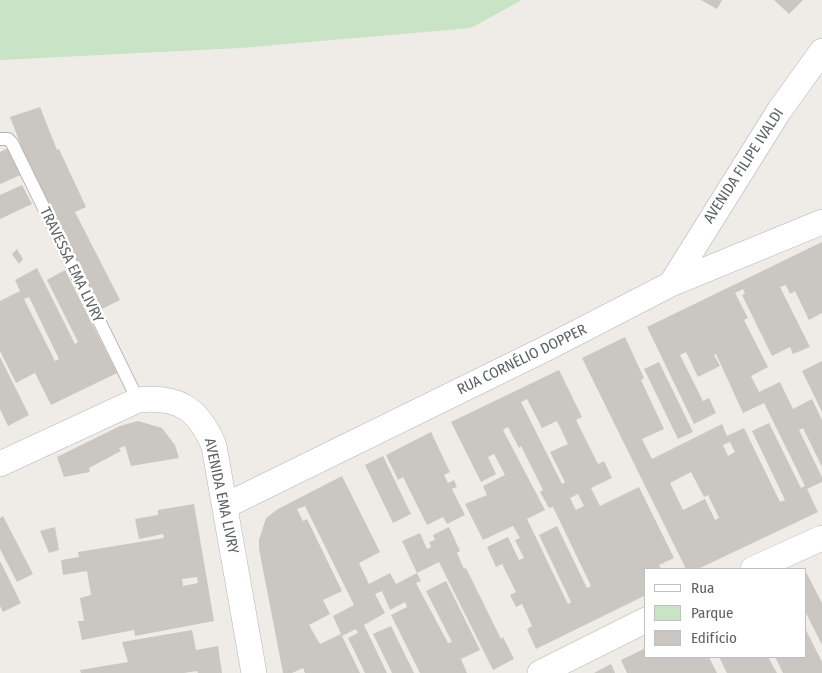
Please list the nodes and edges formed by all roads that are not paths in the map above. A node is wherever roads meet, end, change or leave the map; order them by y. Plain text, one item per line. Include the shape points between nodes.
1 (822, 51) edge
2 (0, 139) edge
3 (822, 222) edge
4 (671, 284) junction
5 (138, 400) junction
6 (0, 464) edge
7 (225, 506) junction
8 (822, 538) edge
9 (755, 568) edge
10 (644, 621) edge
11 (254, 673) edge
12 (540, 673) edge

1 - 4 street, AVENIDA FILIPE IVALDI via 779,111
2 - 5 lane, TRAVESSA EMA LIVRY via 8,139 12,143
3 - 4 street, RUA CORNÉLIO DOPPER
4 - 7 street, RUA CORNÉLIO DOPPER
5 - 6 street, AVENIDA EMA LIVRY
5 - 7 street, AVENIDA EMA LIVRY via 159,398 177,403 205,425 214,446
7 - 11 street, AVENIDA EMA LIVRY
8 - 9 street
10 - 12 street

